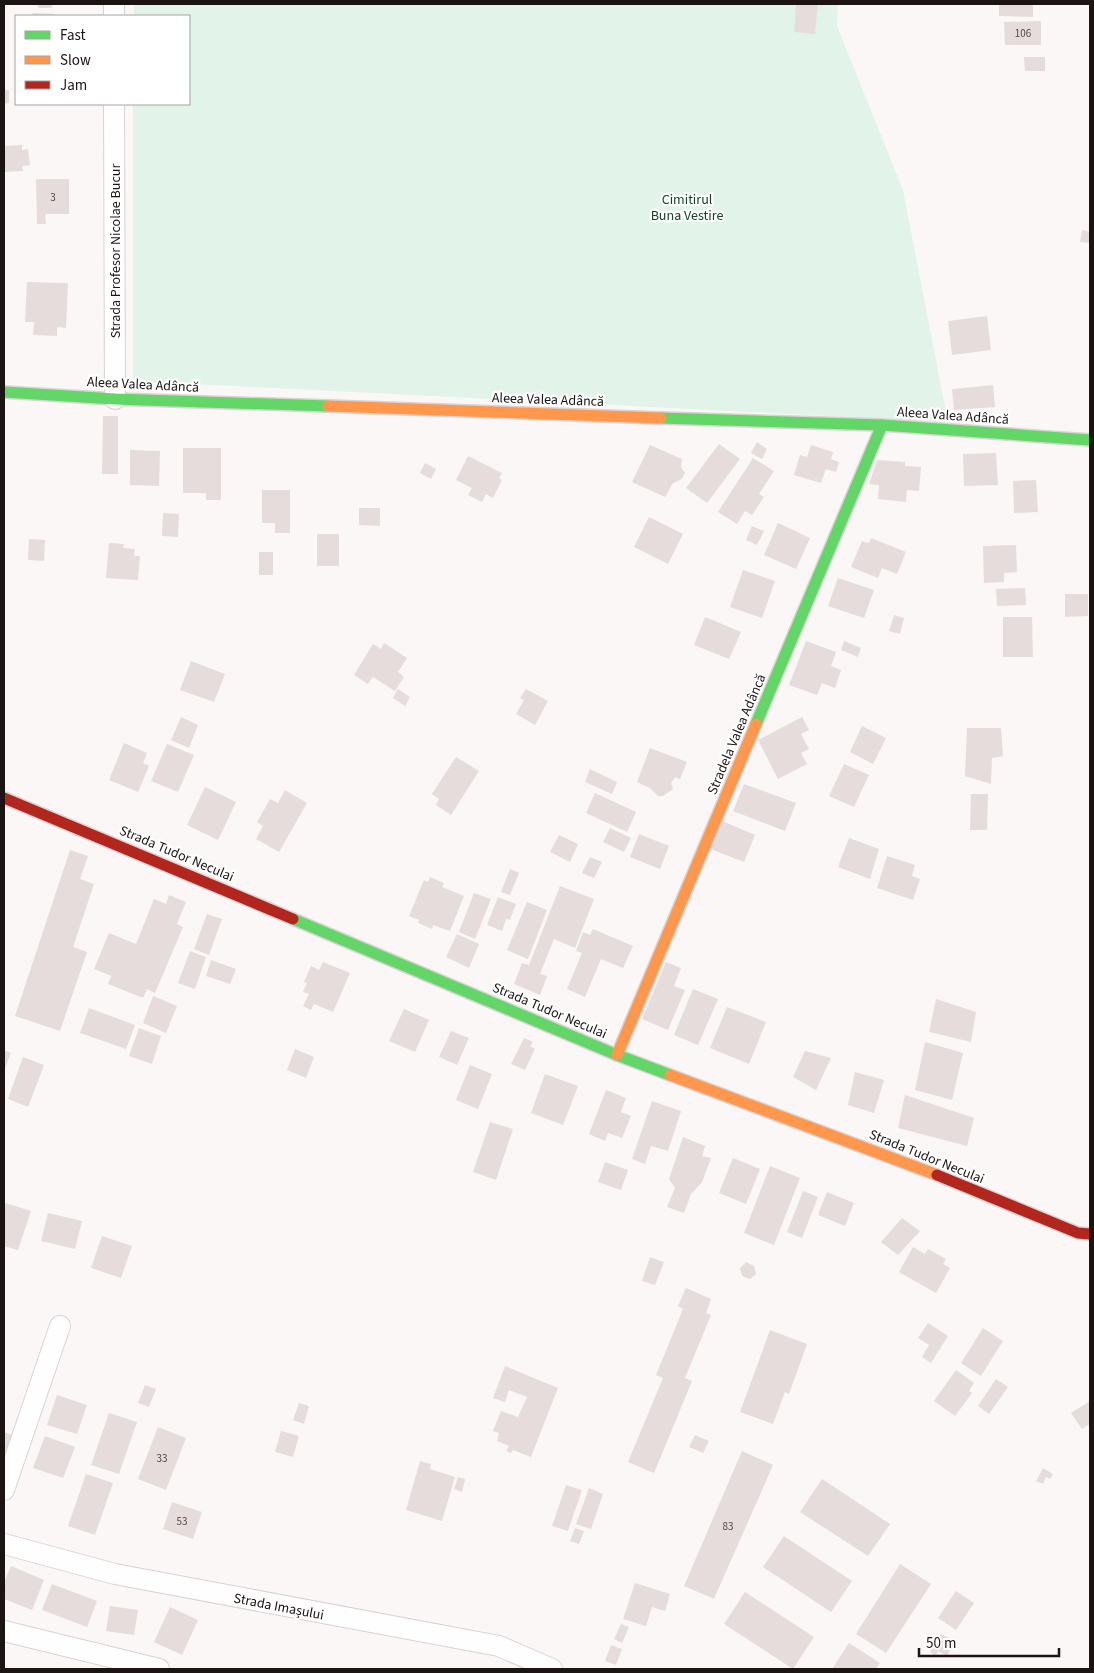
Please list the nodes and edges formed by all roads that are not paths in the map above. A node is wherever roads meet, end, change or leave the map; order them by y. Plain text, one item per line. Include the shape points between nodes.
1 (114, 105) edge
2 (4, 392) edge
3 (115, 399) junction
4 (882, 425) junction
5 (1090, 440) edge
6 (4, 798) edge
7 (617, 1055) junction
8 (1090, 1234) edge
9 (60, 1326) dead end
10 (4, 1490) edge
11 (4, 1544) edge
12 (4, 1631) edge
13 (159, 1669) edge
14 (552, 1669) edge

1 - 3 street, Strada Profesor Nicolae Bucur
2 - 3 street, Aleea Valea Adâncă
3 - 4 street, Aleea Valea Adâncă
4 - 5 street, Aleea Valea Adâncă
4 - 7 street, Stradela Valea Adâncă
6 - 7 street, Strada Tudor Neculai
7 - 8 street, Strada Tudor Neculai via 906,1163 1078,1233
9 - 10 street
11 - 14 street, Strada Imașului via 116,1574 499,1646
12 - 13 street

